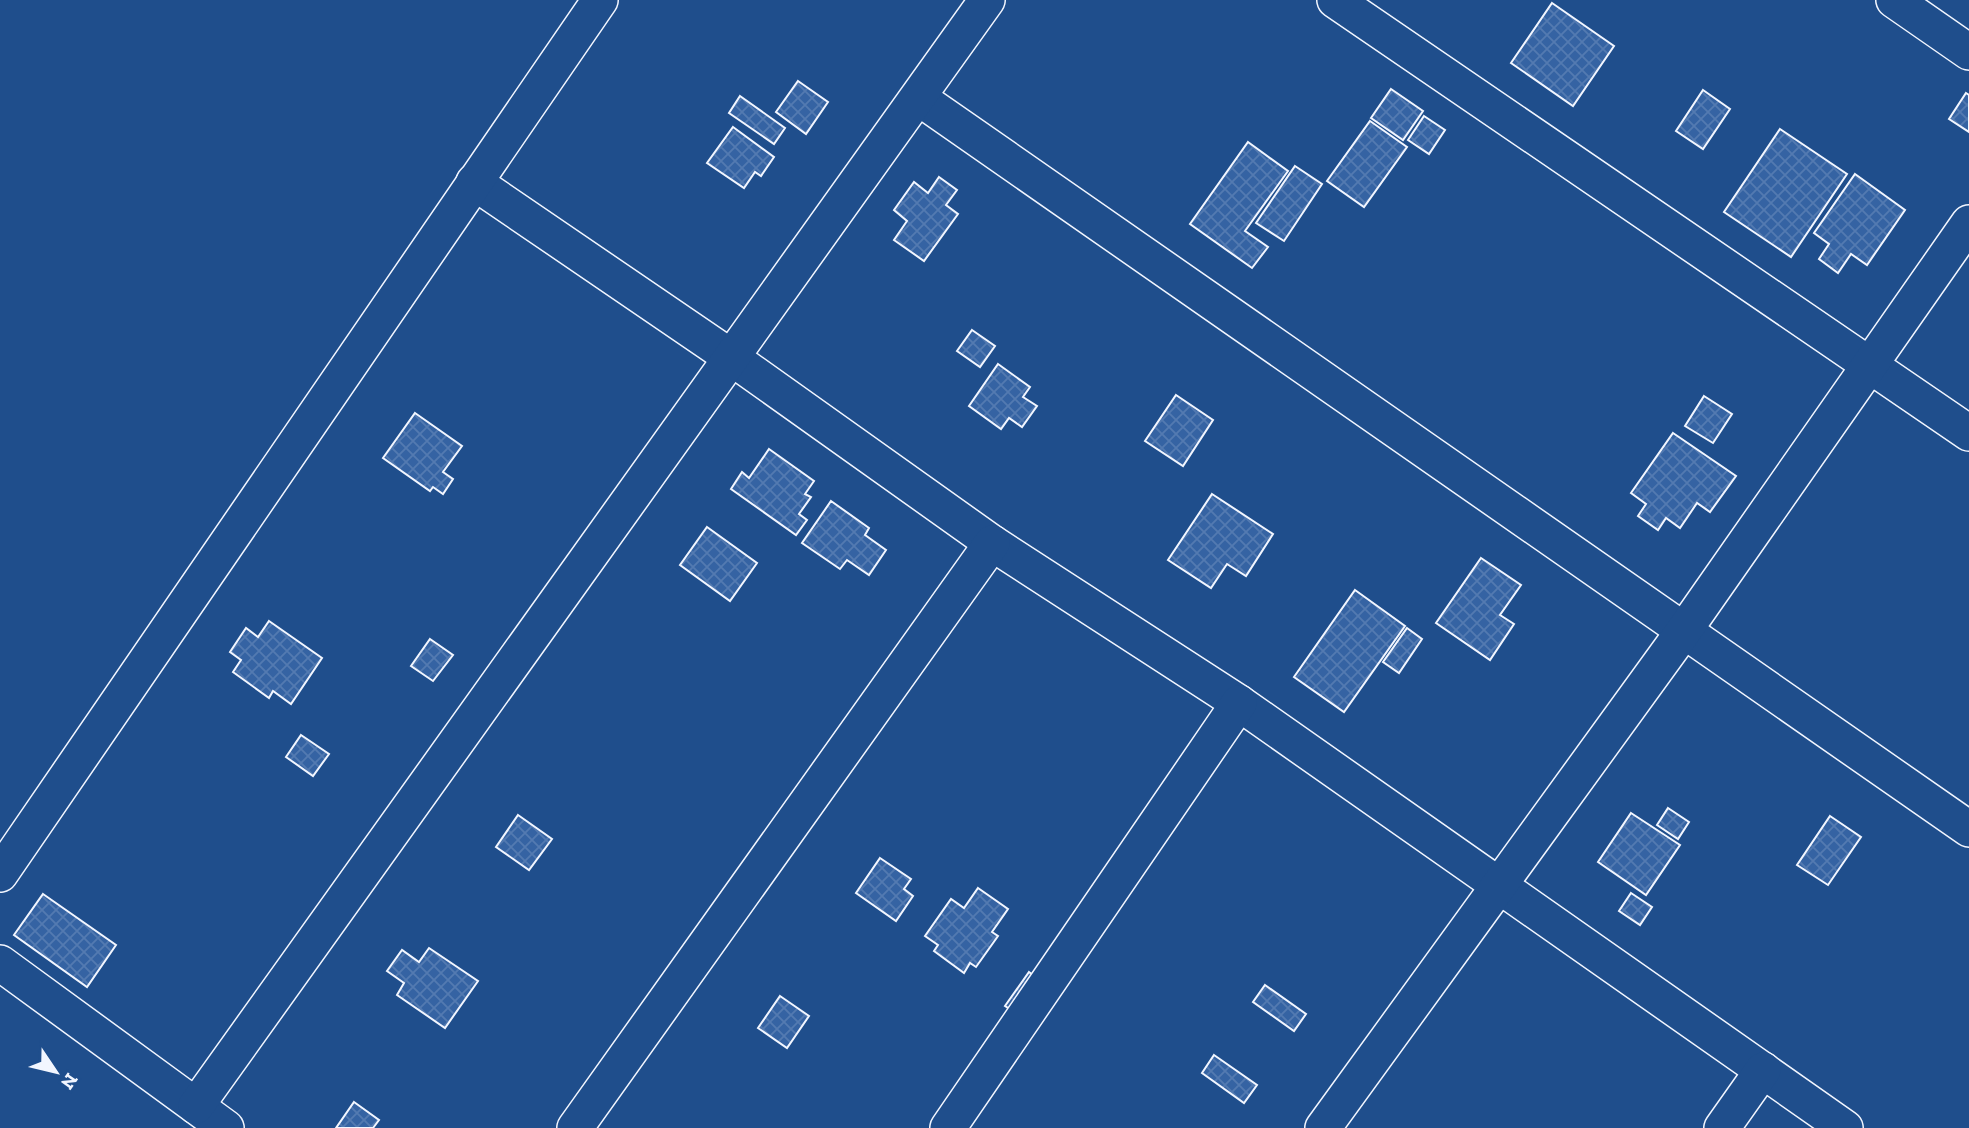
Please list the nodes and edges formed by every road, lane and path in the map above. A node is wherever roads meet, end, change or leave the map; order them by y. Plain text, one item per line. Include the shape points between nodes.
1 (600, 0) edge
2 (987, 0) edge
3 (1335, 0) edge
4 (1894, 0) edge
5 (1969, 52) edge
6 (919, 98) junction
7 (474, 182) junction
8 (1969, 223) edge
9 (732, 358) junction
10 (1872, 366) junction
11 (1969, 433) edge
12 (992, 542) junction
13 (1684, 632) junction
14 (1239, 703) junction
15 (1969, 830) edge
16 (0, 874) edge
17 (1500, 885) junction
18 (0, 963) edge
19 (1763, 1070) junction
20 (196, 1106) junction
21 (226, 1128) edge
22 (575, 1128) edge
23 (948, 1128) edge
24 (1323, 1128) edge
25 (1722, 1128) edge
26 (1845, 1128) edge

1 - 7 street
2 - 6 street
3 - 10 street
4 - 5 street
6 - 9 street
6 - 13 street
7 - 9 street
7 - 16 street
8 - 10 street
9 - 12 street
9 - 20 street
10 - 11 street
10 - 13 street
12 - 14 street
12 - 22 street
13 - 15 street
13 - 17 street
14 - 17 street
14 - 23 street
17 - 19 street
17 - 24 street
18 - 20 street
19 - 25 street
19 - 26 street
20 - 21 street

